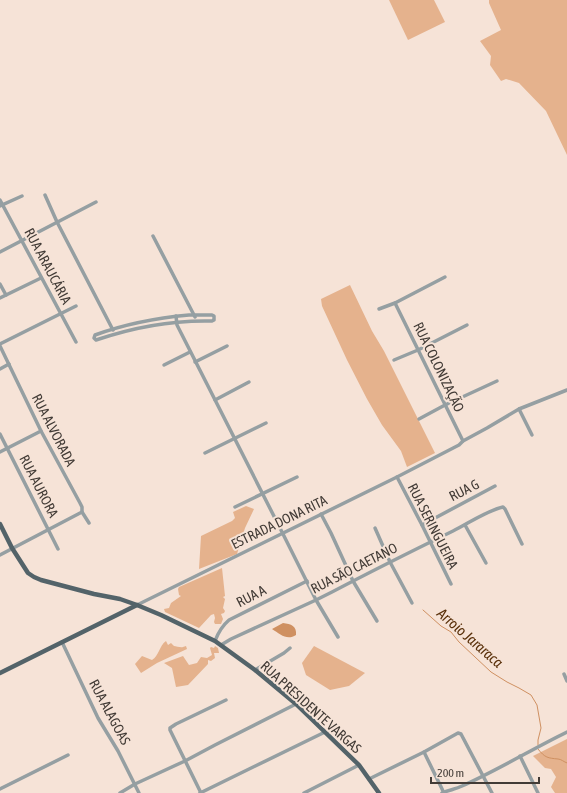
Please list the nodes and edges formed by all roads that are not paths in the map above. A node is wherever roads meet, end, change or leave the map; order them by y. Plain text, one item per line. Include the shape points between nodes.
1 (45, 195) dead end
2 (22, 196) dead end
3 (0, 200) edge
4 (96, 202) dead end
5 (1, 206) edge
6 (57, 222) junction
7 (153, 236) dead end
8 (21, 240) junction
9 (0, 252) edge
10 (445, 277) dead end
11 (41, 278) junction
12 (0, 284) edge
13 (6, 295) junction
14 (0, 298) edge
15 (395, 303) junction
16 (76, 306) dead end
17 (379, 309) dead end
18 (61, 313) junction
19 (194, 315) junction
20 (176, 316) junction
21 (195, 321) junction
22 (176, 322) junction
23 (467, 326) dead end
24 (112, 329) junction
25 (114, 334) junction
26 (76, 342) dead end
27 (0, 345) edge
28 (228, 346) dead end
29 (418, 350) junction
30 (190, 352) junction
31 (394, 360) dead end
32 (195, 362) junction
33 (9, 364) junction
34 (164, 366) dead end
35 (0, 369) edge
36 (497, 381) dead end
37 (248, 382) dead end
38 (567, 390) edge
39 (215, 400) junction
40 (445, 405) junction
41 (519, 410) junction
42 (419, 419) dead end
43 (266, 423) dead end
44 (41, 430) junction
45 (0, 434) edge
46 (532, 435) dead end
47 (234, 438) junction
48 (463, 441) junction
49 (8, 448) junction
50 (0, 452) edge
51 (205, 453) dead end
52 (397, 476) junction
53 (297, 477) dead end
54 (495, 486) dead end
55 (263, 494) junction
56 (235, 507) dead end
57 (82, 512) junction
58 (321, 514) junction
59 (89, 523) dead end
60 (0, 524) edge
61 (422, 525) junction
62 (465, 525) junction
63 (375, 528) dead end
64 (49, 530) junction
65 (282, 532) junction
66 (430, 542) junction
67 (522, 544) dead end
68 (12, 548) junction
69 (58, 549) dead end
70 (0, 555) edge
71 (390, 562) junction
72 (486, 563) dead end
73 (306, 581) junction
74 (353, 581) junction
75 (450, 584) dead end
76 (316, 600) junction
77 (412, 603) dead end
78 (137, 604) junction
79 (377, 621) dead end
80 (338, 637) dead end
81 (215, 641) junction
82 (62, 642) junction
83 (221, 645) junction
84 (290, 648) dead end
85 (255, 670) junction
86 (0, 673) edge
87 (564, 674) dead end
88 (567, 681) edge
89 (226, 700) dead end
90 (296, 704) junction
91 (325, 732) junction
92 (567, 732) edge
93 (424, 752) junction
94 (68, 755) dead end
95 (520, 756) junction
96 (185, 761) junction
97 (359, 765) junction
98 (483, 776) junction
99 (369, 779) junction
100 (135, 784) junction
101 (0, 786) edge
102 (0, 789) edge
103 (1, 793) edge
104 (120, 793) edge
105 (140, 793) edge
106 (201, 793) edge
107 (304, 793) edge
108 (379, 793) edge
109 (443, 793) edge
110 (492, 793) edge
111 (538, 793) edge

1 - 6 street
2 - 5 street
3 - 5 street, RUA ARAUCÁRIA
4 - 6 street
5 - 8 street, RUA ARAUCÁRIA
6 - 8 street
6 - 24 street
7 - 19 street
8 - 9 street
8 - 11 street, RUA ARAUCÁRIA
10 - 15 street
11 - 13 street
11 - 18 street, RUA ARAUCÁRIA
12 - 13 street
13 - 14 street
15 - 17 street
15 - 29 street, RUA COLONIZAÇÃO
16 - 18 street
18 - 26 street, RUA ARAUCÁRIA
18 - 27 street
19 - 20 street
19 - 21 street
19 - 21 street via 214,316 212,321
20 - 22 street
20 - 24 street
21 - 22 street
22 - 25 street
22 - 30 street
23 - 29 street
24 - 25 street
24 - 25 street via 95,335 94,338 96,340
27 - 33 street, RUA ALVORADA
28 - 32 street
29 - 31 street
29 - 40 street, RUA COLONIZAÇÃO
30 - 32 street
30 - 34 street
32 - 39 street
33 - 35 street
33 - 44 street, RUA ALVORADA
36 - 40 street
37 - 39 street
38 - 41 street, ESTRADA DONA RITA
39 - 47 street
40 - 42 street
40 - 48 street, RUA COLONIZAÇÃO
41 - 46 street
41 - 48 street, ESTRADA DONA RITA
43 - 47 street
44 - 49 street
44 - 57 street, RUA ALVORADA via 80,503
45 - 49 street, RUA AURORA
47 - 51 street
47 - 55 street
48 - 52 street, ESTRADA DONA RITA
49 - 50 street
49 - 64 street, RUA AURORA
52 - 58 street, ESTRADA DONA RITA
52 - 61 street, RUA SERINGUEIRA
53 - 55 street
54 - 61 street, RUA G
55 - 56 street
55 - 65 street
57 - 59 street, RUA ALVORADA
57 - 64 street
58 - 65 street, ESTRADA DONA RITA
58 - 74 street
60 - 68 main road, RUA PRESIDENTE VARGAS
61 - 66 street, RUA SERINGUEIRA
62 - 66 street, RUA SÃO CAETANO
62 - 67 street, RUA SÃO CAETANO via 503,507
62 - 72 street
63 - 71 street
64 - 68 street
64 - 69 street, RUA AURORA
65 - 73 street
65 - 78 street, ESTRADA DONA RITA
66 - 71 street, RUA SÃO CAETANO
66 - 75 street, RUA SERINGUEIRA
68 - 70 street
68 - 78 main road, RUA PRESIDENTE VARGAS via 28,573 34,577
71 - 74 street, RUA SÃO CAETANO
71 - 77 street
73 - 76 street
73 - 81 street, RUA A via 229,620
74 - 76 street, RUA SÃO CAETANO
74 - 79 street
76 - 80 street
76 - 83 street, RUA SÃO CAETANO
78 - 81 main road, RUA PRESIDENTE VARGAS
78 - 82 main road, ESTRADA DONA RITA
81 - 83 main road, RUA PRESIDENTE VARGAS
82 - 86 main road, ESTRADA DONA RITA
82 - 100 street, RUA ALAGOAS via 98,718
83 - 85 main road, RUA PRESIDENTE VARGAS
84 - 85 street
85 - 90 main road, RUA PRESIDENTE VARGAS
87 - 88 street
89 - 96 street via 171,726 170,730
90 - 91 main road, RUA PRESIDENTE VARGAS
90 - 96 street
91 - 97 main road, RUA PRESIDENTE VARGAS
91 - 106 street
92 - 95 street
93 - 98 street via 455,734 461,734
93 - 99 street
93 - 109 street
94 - 102 street
95 - 98 street
95 - 111 street
96 - 100 street
96 - 106 street
97 - 99 main road, RUA PRESIDENTE VARGAS
97 - 107 street
98 - 109 street
98 - 110 street
99 - 108 main road, RUA PRESIDENTE VARGAS
100 - 104 street
100 - 105 street, RUA ALAGOAS
101 - 102 street
102 - 103 street

